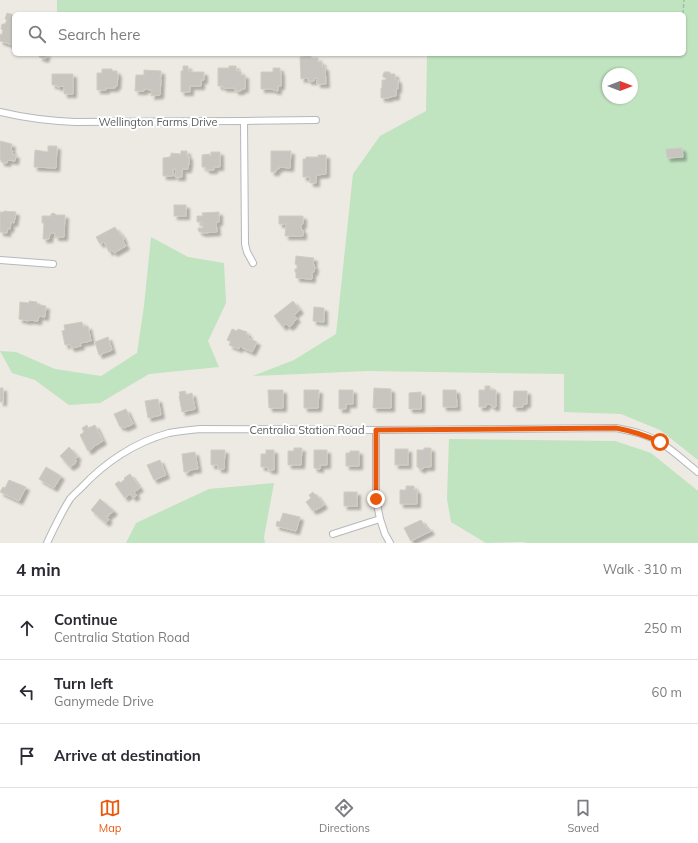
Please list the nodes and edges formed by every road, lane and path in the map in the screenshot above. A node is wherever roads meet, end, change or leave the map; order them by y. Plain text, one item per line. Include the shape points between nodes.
1 (684, 0) edge
2 (683, 12) edge
3 (0, 112) edge
4 (316, 120) dead end
5 (244, 121) junction
6 (0, 260) edge
7 (253, 263) dead end
8 (53, 264) dead end
9 (376, 430) junction
10 (698, 472) edge
11 (380, 519) junction
12 (333, 534) dead end
13 (47, 543) edge
14 (390, 543) edge

1 - 2 path
3 - 5 street, Wellington Farms Drive via 25,118 75,122
4 - 5 street, Wellington Farms Drive
5 - 7 street via 245,244
6 - 8 street
9 - 10 street, Centralia Station Road via 616,428 630,430 660,442
9 - 11 street via 376,499
9 - 13 street, Centralia Station Road via 200,429 169,433 132,448 104,465 71,499
11 - 12 street
11 - 14 street

